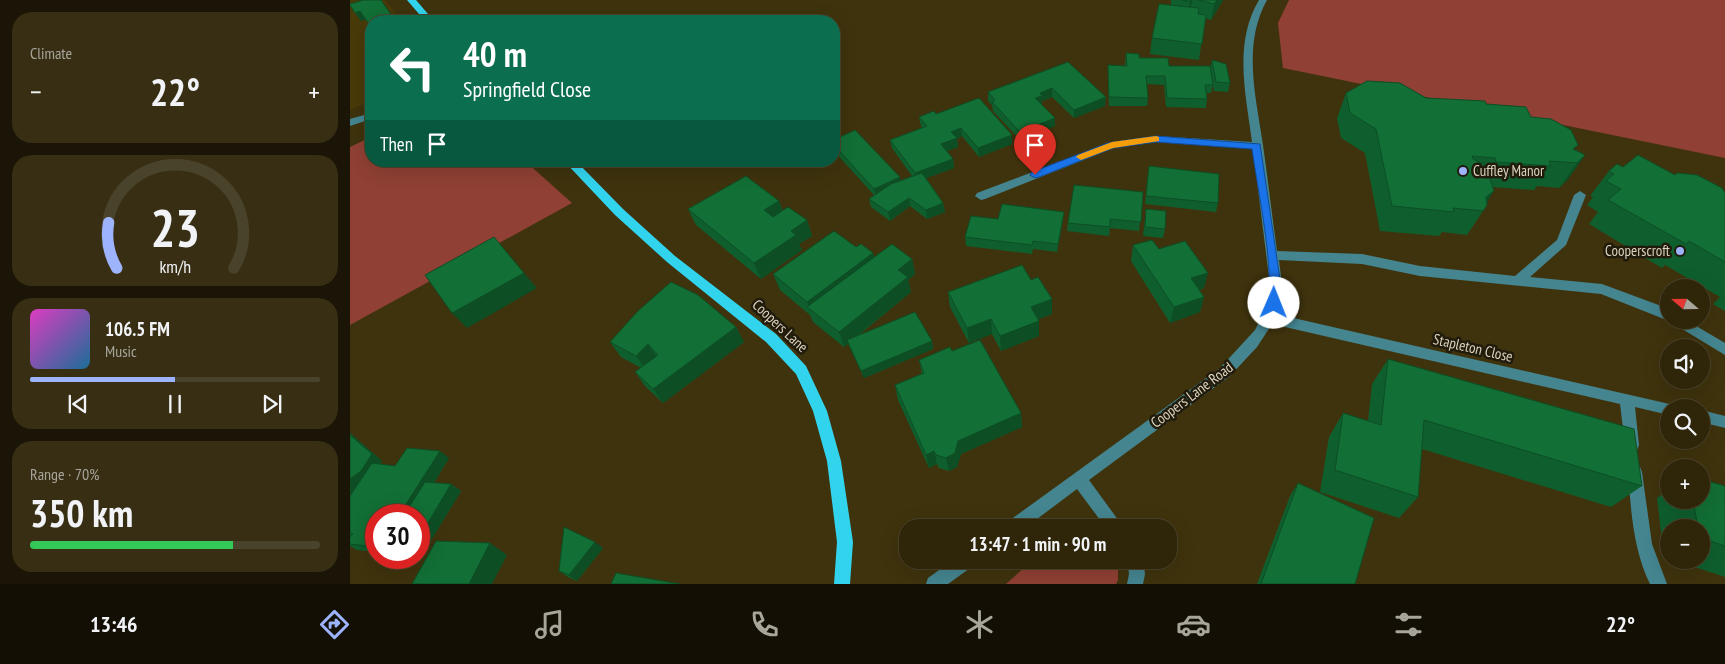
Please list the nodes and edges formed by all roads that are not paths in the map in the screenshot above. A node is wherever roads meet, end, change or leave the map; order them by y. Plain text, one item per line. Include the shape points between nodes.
1 (410, 0) edge
2 (1263, 0) edge
3 (424, 15) edge
4 (365, 118) edge
5 (350, 124) edge
6 (1257, 146) junction
7 (575, 167) edge
8 (1580, 194) dead end
9 (981, 196) dead end
10 (1272, 255) junction
11 (1518, 280) junction
12 (1660, 311) edge
13 (1269, 318) junction
14 (1690, 329) edge
15 (1725, 350) edge
16 (1627, 400) junction
17 (1660, 407) edge
18 (1710, 418) edge
19 (1725, 422) edge
20 (1079, 479) junction
21 (1024, 519) edge
22 (1109, 519) edge
23 (955, 569) edge
24 (1137, 569) edge
25 (842, 584) edge
26 (934, 584) edge
27 (1135, 584) edge
28 (1659, 584) edge

1 - 3 main road
2 - 6 street, Coopers Lane Road via 1247,50
4 - 5 street
6 - 9 street via 1156,139 1112,145
6 - 10 street, Coopers Lane Road
7 - 25 main road, Coopers Lane via 671,259 771,338 801,370 820,411 834,461 845,542
8 - 11 street via 1562,242
10 - 11 street via 1362,259 1420,271
10 - 13 street, Coopers Lane Road via 1276,286
11 - 12 street via 1602,290
13 - 16 street, Stapleton Close
13 - 20 street, Coopers Lane Road via 1252,345 1225,372
14 - 15 street
16 - 17 street, Stapleton Close
16 - 28 street via 1643,542
18 - 19 street
20 - 21 street, Coopers Lane Road
20 - 22 street
23 - 26 street
24 - 27 street

